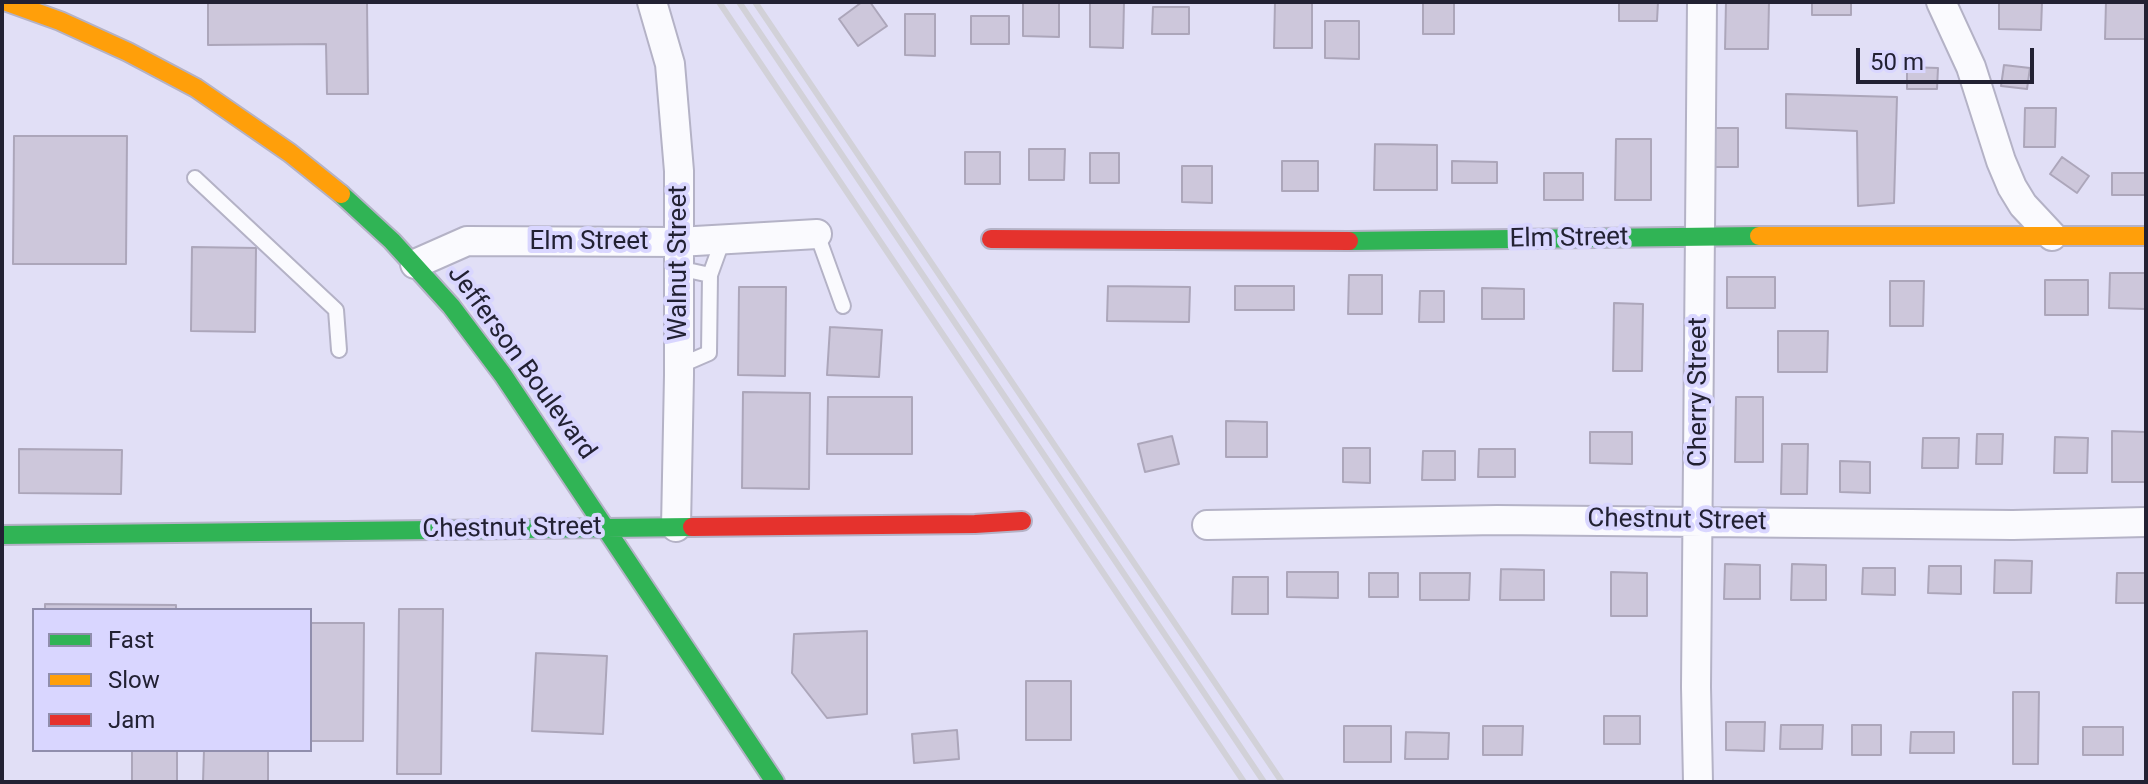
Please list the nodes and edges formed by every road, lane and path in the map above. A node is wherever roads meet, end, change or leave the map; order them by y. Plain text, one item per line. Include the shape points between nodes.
1 (7, 2) edge
2 (652, 2) edge
3 (1702, 2) edge
4 (1941, 2) edge
5 (195, 178) dead end
6 (817, 234) joint
7 (1701, 236) junction
8 (2052, 236) junction
9 (2146, 236) edge
10 (723, 239) junction
11 (991, 239) dead end
12 (678, 255) junction
13 (415, 264) junction
14 (710, 275) junction
15 (843, 306) dead end
16 (339, 350) dead end
17 (679, 366) junction
18 (1022, 521) dead end
19 (1699, 521) junction
20 (2146, 522) edge
21 (1207, 525) dead end
22 (605, 527) junction
23 (676, 527) junction
24 (2, 535) edge
25 (775, 782) edge
26 (1698, 782) edge

1 - 13 street, Jefferson Boulevard via 128,52 220,103 321,177
2 - 12 street, Walnut Street via 672,81
3 - 7 street, Cherry Street
4 - 8 street via 1971,67 2012,187
5 - 16 lane via 336,310
6 - 10 street, Elm Street
6 - 15 lane
7 - 8 street, Elm Street
7 - 11 street, Elm Street via 1435,242
7 - 19 street, Cherry Street
8 - 9 street, Elm Street
10 - 12 street, Elm Street
10 - 14 lane
12 - 13 street, Elm Street via 467,241
12 - 14 lane
12 - 17 street, Walnut Street
13 - 22 street, Jefferson Boulevard via 503,375
14 - 17 lane via 709,353
17 - 23 street, Walnut Street
18 - 23 street, Chestnut Street
19 - 20 street, Chestnut Street
19 - 21 street, Chestnut Street
19 - 26 street, Cherry Street
22 - 23 street, Chestnut Street
22 - 24 street, Chestnut Street
22 - 25 street, Jefferson Boulevard

